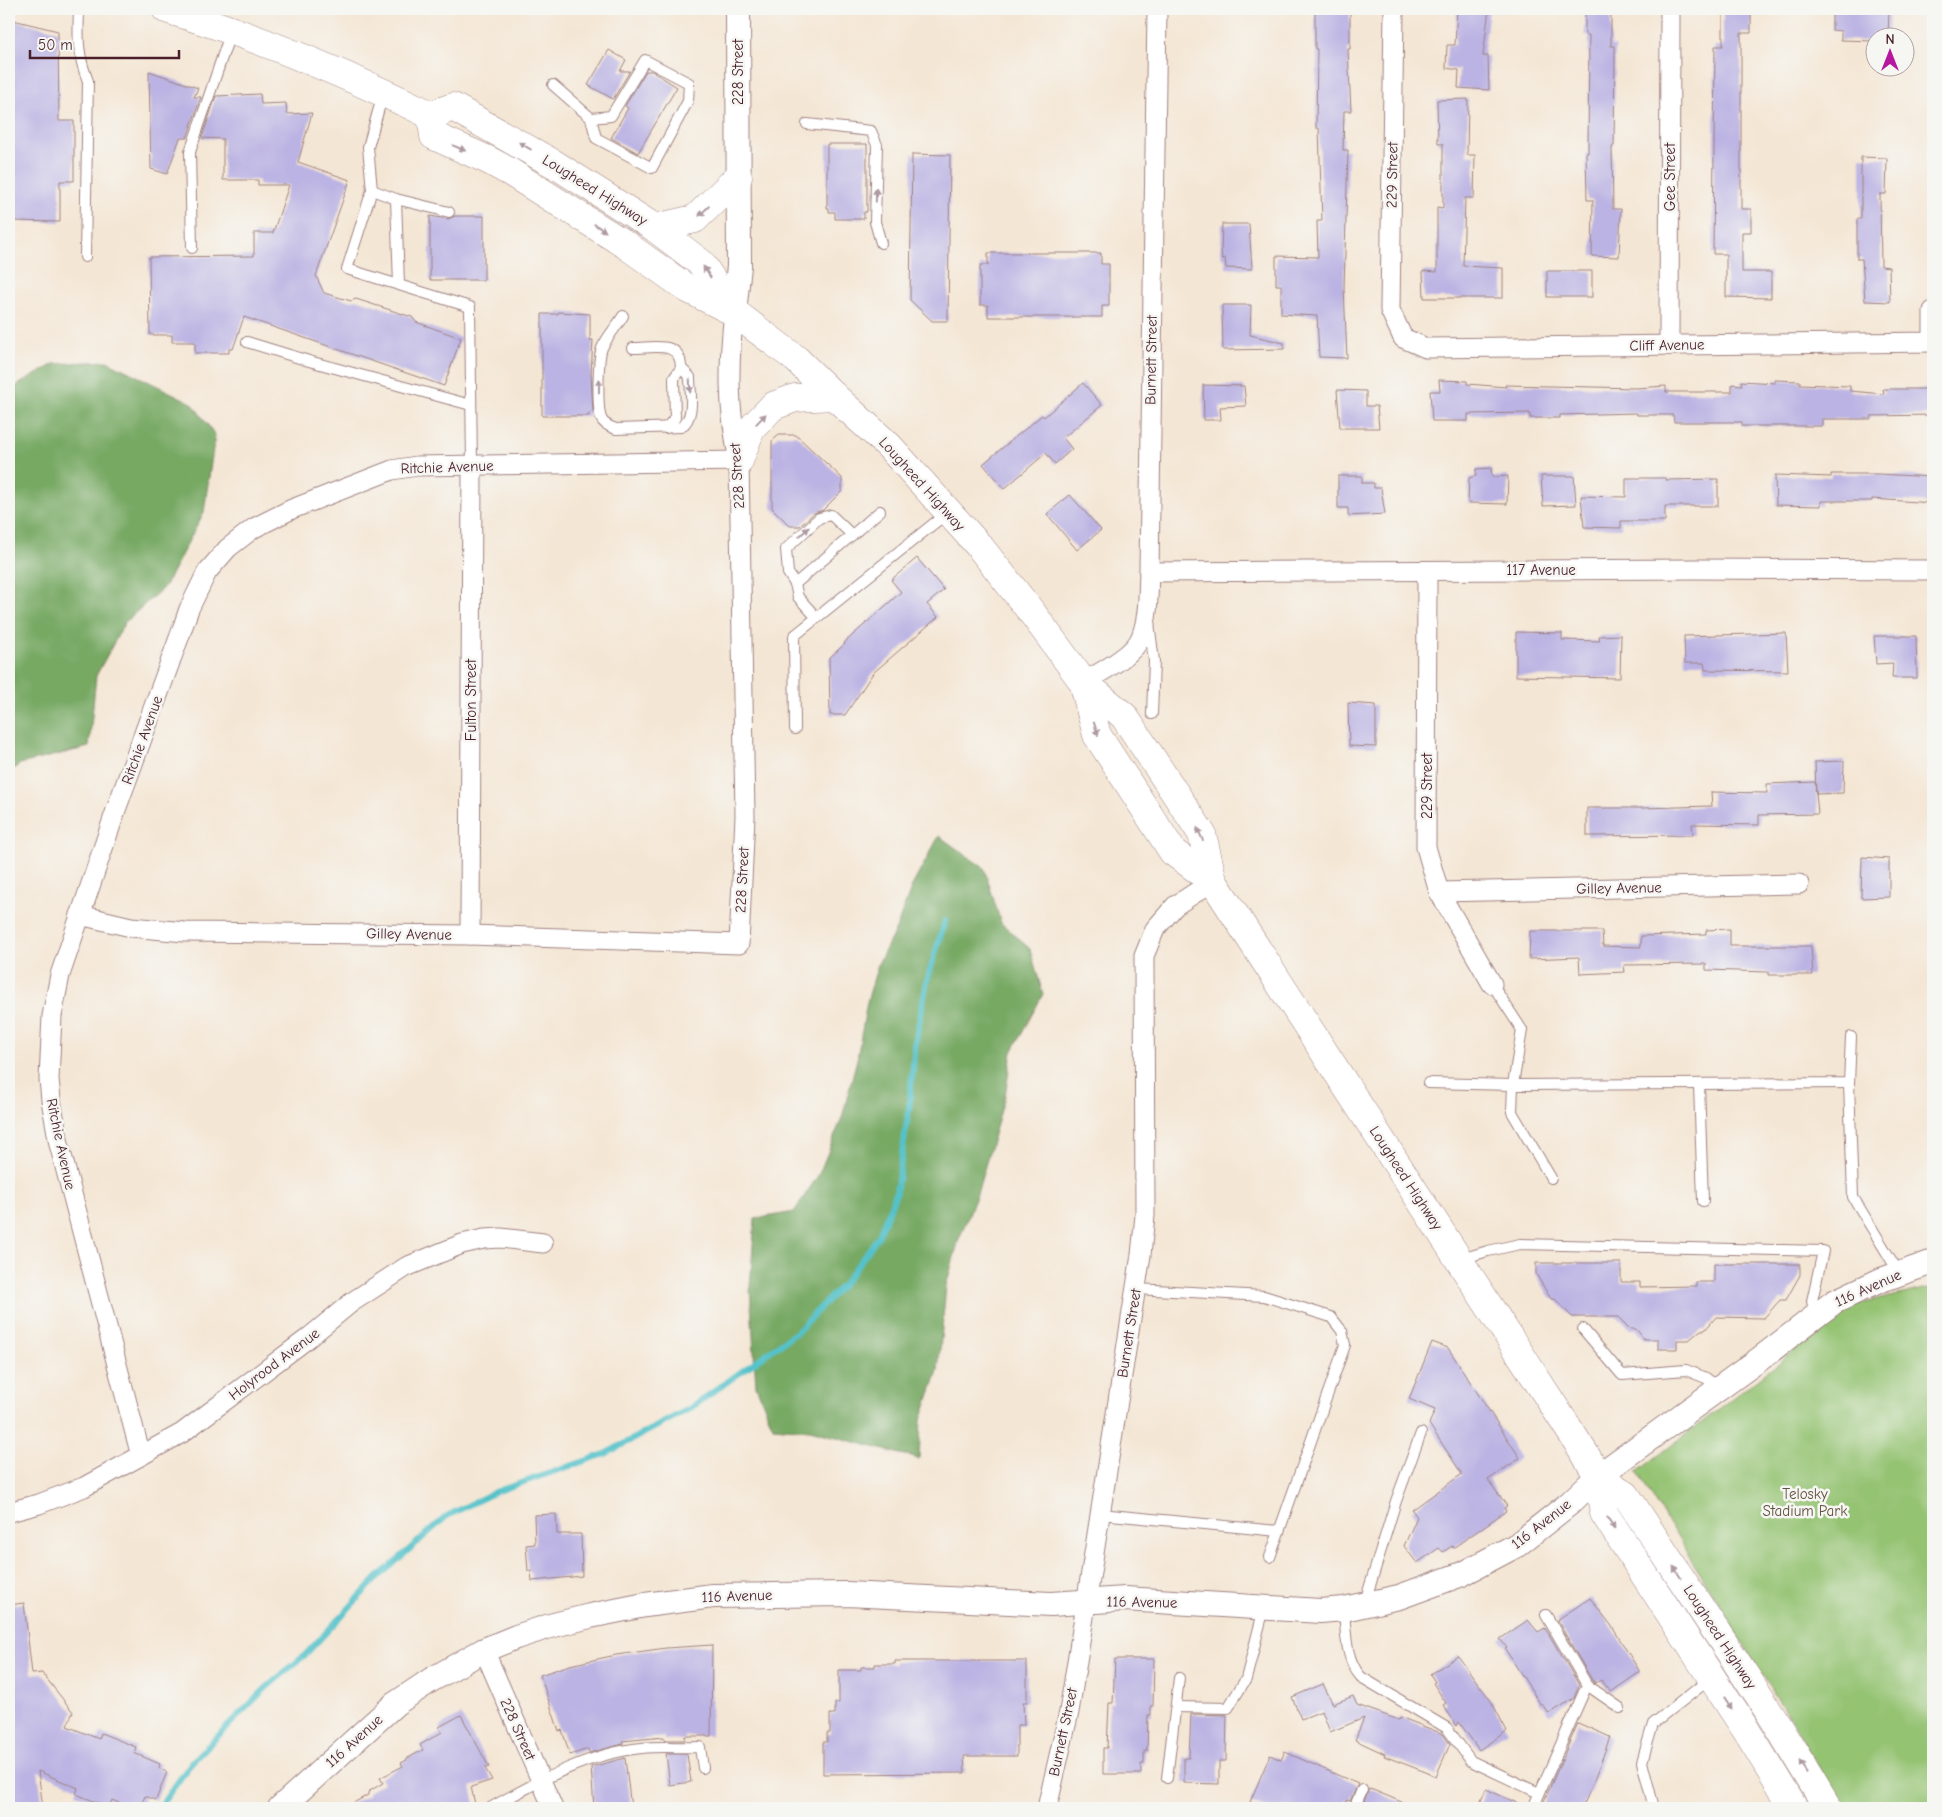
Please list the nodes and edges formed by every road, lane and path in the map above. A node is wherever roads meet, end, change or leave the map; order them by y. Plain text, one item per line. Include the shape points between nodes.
1 (79, 9) edge
2 (166, 9) edge
3 (738, 9) edge
4 (1157, 9) edge
5 (1394, 9) edge
6 (1670, 9) edge
7 (231, 30) junction
8 (553, 84) dead end
9 (383, 92) junction
10 (431, 115) junction
11 (591, 118) junction
12 (807, 124) dead end
13 (738, 177) junction
14 (372, 190) junction
15 (396, 199) junction
16 (449, 212) dead end
17 (655, 228) junction
18 (881, 243) dead end
19 (192, 248) dead end
20 (85, 257) dead end
21 (399, 285) junction
22 (1933, 311) edge
23 (734, 312) junction
24 (623, 316) dead end
25 (1404, 338) joint
26 (247, 342) dead end
27 (1933, 342) edge
28 (1669, 345) junction
29 (633, 348) dead end
30 (682, 368) junction
31 (834, 396) junction
32 (471, 405) junction
33 (666, 428) junction
34 (739, 461) junction
35 (472, 466) junction
36 (880, 511) dead end
37 (948, 513) junction
38 (852, 535) junction
39 (1933, 570) edge
40 (1427, 571) junction
41 (1149, 572) junction
42 (795, 584) junction
43 (1147, 610) junction
44 (816, 618) junction
45 (1083, 682) junction
46 (1152, 714) dead end
47 (795, 728) dead end
48 (1212, 881) junction
49 (1799, 884) dead end
50 (1439, 892) junction
51 (80, 915) junction
52 (470, 935) junction
53 (739, 944) joint
54 (1492, 984) joint
55 (1851, 1037) dead end
56 (1428, 1083) dead end
57 (1849, 1083) junction
58 (1699, 1084) junction
59 (1513, 1085) junction
60 (1551, 1178) dead end
61 (1703, 1201) dead end
62 (543, 1243) dead end
63 (1459, 1260) junction
64 (1933, 1262) edge
65 (1900, 1273) junction
66 (1136, 1289) junction
67 (1815, 1315) junction
68 (1583, 1329) dead end
69 (1718, 1388) junction
70 (1421, 1433) dead end
71 (141, 1456) junction
72 (1598, 1476) junction
73 (9, 1512) edge
74 (1100, 1514) junction
75 (1280, 1530) junction
76 (1270, 1557) dead end
77 (1088, 1603) junction
78 (1355, 1607) junction
79 (1264, 1608) junction
80 (1546, 1614) dead end
81 (484, 1650) junction
82 (1711, 1677) junction
83 (1179, 1678) dead end
84 (1587, 1685) junction
85 (1176, 1708) junction
86 (1620, 1708) dead end
87 (703, 1768) dead end
88 (1167, 1778) dead end
89 (541, 1782) junction
90 (1362, 1790) dead end
91 (1539, 1793) junction
92 (280, 1808) edge
93 (490, 1808) edge
94 (553, 1808) edge
95 (1047, 1808) edge
96 (1354, 1808) edge
97 (1533, 1808) edge
98 (1654, 1808) edge
99 (1794, 1808) edge
100 (1828, 1808) edge

1 - 20 lane via 80,63 88,81
2 - 7 main road
3 - 13 street, 228 Street
4 - 41 street, Burnett Street
5 - 25 street, 229 Street via 1390,310
6 - 28 street, Gee Street
7 - 9 main road
7 - 19 lane via 190,152
8 - 11 lane
9 - 10 main road
9 - 14 lane via 368,147
17 -> 10 main road, Lougheed Highway via 516,141 453,108
10 -> 23 main road, Lougheed Highway via 434,136 510,172 619,240 688,289
11 - 11 lane via 611,116 645,60 689,83 688,101 652,168 596,138
18 -> 12 lane via 875,222 877,145 871,131
13 -> 17 main road via 695,219
13 - 23 street, 228 Street via 739,266
14 - 15 lane
14 - 21 lane via 347,269
15 - 16 lane
15 - 21 lane
23 -> 17 main road, Lougheed Highway via 701,263
21 - 32 lane via 470,307
22 - 27 street
23 - 31 main road, Lougheed Highway via 796,359
23 - 34 street, 228 Street via 728,378 731,422
33 -> 24 lane via 616,429 601,420 599,362 602,349
25 - 28 street, Cliff Avenue via 1426,348
26 - 32 lane
27 - 28 street, Cliff Avenue
29 - 30 lane via 672,349 682,358
30 - 33 lane via 674,378 674,418
30 -> 33 lane via 690,377 691,414 681,427
34 -> 31 main road via 751,429 773,406 795,398
31 - 37 main road, Lougheed Highway via 889,446
32 - 35 lane
34 - 35 street, Ritchie Avenue
34 - 53 street, 228 Street via 745,816
35 - 51 street, Ritchie Avenue via 417,466 392,470 301,506 254,528 228,548 207,572 186,618
35 - 52 street, Fulton Street
36 - 38 lane
37 - 44 lane
37 - 45 main road, Lougheed Highway via 980,547
38 - 42 lane
42 -> 38 lane via 788,572 786,549 819,518 831,515
39 - 40 street, 117 Avenue
40 - 41 street, 117 Avenue
40 - 50 street, 229 Street via 1426,847
41 - 43 street, Burnett Street
42 - 44 lane via 798,597
43 - 45 street, Burnett Street via 1137,644 1112,666
43 - 46 lane via 1154,661
44 - 47 lane via 794,636
45 - 48 main road, Lougheed Highway via 1124,716 1151,755 1202,834
48 - 63 main road, Lougheed Highway
48 - 66 street, Burnett Street via 1175,906 1155,929 1144,956 1145,1215
49 - 50 street, Gilley Avenue
50 - 54 street, 229 Street
51 - 52 street, Gilley Avenue via 156,930
51 - 71 street, Ritchie Avenue via 60,975 53,1009 51,1100 59,1144
52 - 53 street, Gilley Avenue
54 - 59 lane via 1522,1030
55 - 57 lane
56 - 59 lane
57 - 58 lane
57 - 65 lane via 1853,1197
58 - 59 lane
58 - 61 lane
59 - 60 lane via 1512,1112
62 - 71 street, Holyrood Avenue via 484,1239 462,1244 406,1267 352,1302 197,1422
63 - 67 lane via 1520,1244 1823,1251 1812,1301
63 - 72 main road, Lougheed Highway
64 - 65 street, 116 Avenue
65 - 67 street, 116 Avenue via 1847,1295
66 - 74 street, Burnett Street
66 - 75 lane via 1264,1296 1331,1317 1342,1331 1344,1345
67 - 69 street, 116 Avenue
68 - 69 lane via 1622,1375 1686,1370 1706,1378
69 - 72 street, 116 Avenue
70 - 78 lane via 1368,1592
71 - 73 street, Holyrood Avenue via 84,1487
72 - 78 street, 116 Avenue via 1517,1546 1462,1574 1399,1597
72 -> 82 main road, Lougheed Highway via 1604,1513
100 -> 72 main road, Lougheed Highway via 1772,1716 1626,1495
74 - 75 lane
74 - 77 street, Burnett Street
75 - 76 lane
77 - 79 street, 116 Avenue via 1125,1599
77 - 81 street, 116 Avenue via 847,1594 713,1596 590,1616 516,1637
77 - 95 street, Burnett Street via 1069,1712
78 - 79 street, 116 Avenue via 1320,1610
78 - 91 lane via 1350,1659 1361,1677 1447,1728 1471,1761
79 - 85 lane via 1246,1679 1228,1708
80 - 84 lane
81 - 89 street, 228 Street
81 - 92 street, 116 Avenue via 395,1704
82 - 98 lane via 1653,1724 1642,1762
82 -> 99 main road, Lougheed Highway
83 - 85 lane
84 - 86 lane
84 - 91 lane
85 - 88 lane
87 - 89 lane via 700,1747 642,1748 591,1759
89 - 93 lane
89 - 94 street, 228 Street
90 - 96 lane
91 - 97 lane

